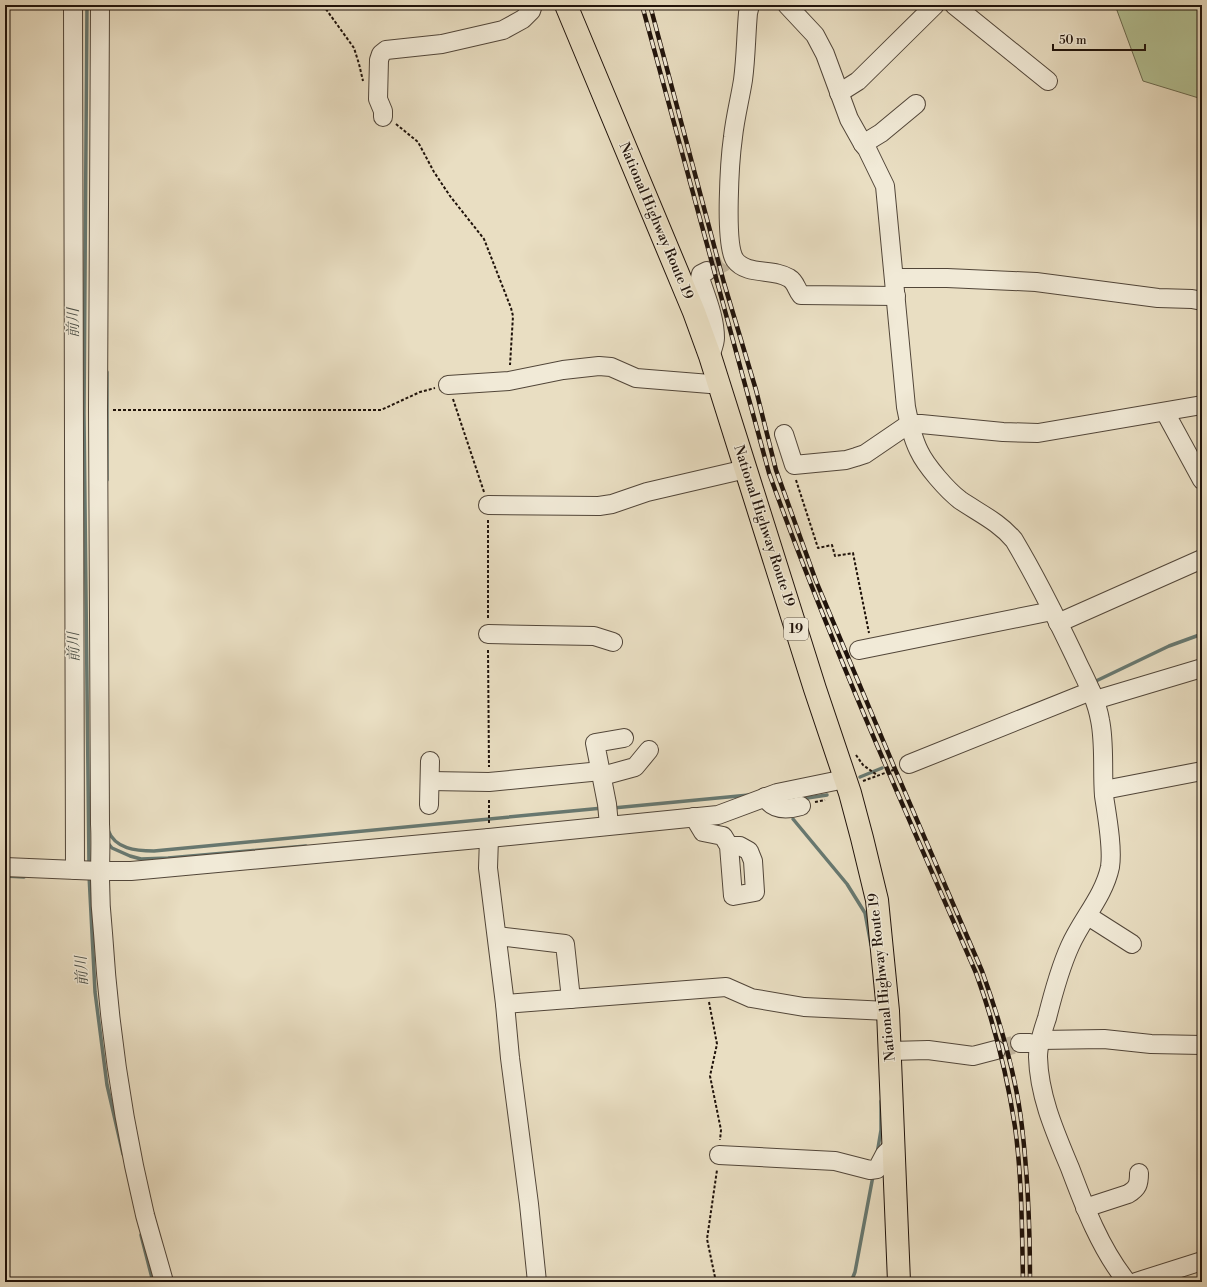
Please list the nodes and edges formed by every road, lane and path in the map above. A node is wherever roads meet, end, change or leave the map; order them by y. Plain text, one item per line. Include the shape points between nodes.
1 (73, 5) edge
2 (100, 5) edge
3 (323, 5) edge
4 (533, 5) edge
5 (566, 5) edge
6 (750, 5) edge
7 (787, 5) edge
8 (935, 5) edge
9 (954, 5) edge
10 (1048, 81) dead end
11 (363, 84) dead end
12 (839, 93) junction
13 (916, 104) dead end
14 (383, 117) joint
15 (863, 144) junction
16 (729, 223) junction
17 (726, 259) dead end
18 (707, 271) dead end
19 (895, 287) junction
20 (1202, 301) edge
21 (710, 356) junction
22 (509, 381) junction
23 (718, 382) junction
24 (448, 385) junction
25 (1202, 405) edge
26 (98, 410) junction
27 (1165, 412) junction
28 (909, 424) junction
29 (784, 434) dead end
30 (794, 465) junction
31 (746, 469) junction
32 (1202, 480) edge
33 (488, 505) junction
34 (1202, 559) edge
35 (1055, 617) junction
36 (488, 634) junction
37 (613, 642) dead end
38 (866, 649) joint
39 (1202, 668) edge
40 (1093, 696) junction
41 (624, 738) dead end
42 (649, 750) dead end
43 (855, 752) dead end
44 (430, 761) dead end
45 (916, 764) joint
46 (1202, 771) edge
47 (602, 774) junction
48 (876, 775) junction
49 (430, 781) junction
50 (851, 781) junction
51 (489, 782) junction
52 (1104, 790) junction
53 (765, 797) junction
54 (830, 798) dead end
55 (429, 805) dead end
56 (801, 806) joint
57 (694, 817) junction
58 (609, 825) junction
59 (489, 838) junction
60 (730, 846) dead end
61 (5, 867) edge
62 (87, 870) junction
63 (1088, 916) junction
64 (497, 936) junction
65 (1132, 944) dead end
66 (707, 990) junction
67 (571, 999) junction
68 (505, 1004) junction
69 (888, 1011) junction
70 (1030, 1042) junction
71 (1202, 1045) edge
72 (890, 1051) junction
73 (990, 1052) tunnel mouth
74 (893, 1146) junction
75 (719, 1155) junction
76 (1139, 1173) dead end
77 (1085, 1208) junction
78 (1202, 1261) edge
79 (1124, 1281) edge
80 (164, 1282) edge
81 (537, 1282) edge
82 (716, 1282) edge
83 (899, 1282) edge

1 - 62 street
2 - 26 street
3 - 11 path via 354,48
4 - 14 street via 523,19 503,30 442,44 386,50 379,60 378,99 384,111
5 - 21 highway, National Highway Route 19 / 19
6 - 16 street via 743,79 733,136
7 - 12 street via 815,35
8 - 12 street via 858,81
9 - 10 street
12 - 15 street via 849,119
13 - 15 street via 881,133
14 - 22 path via 418,142 450,196 484,239 513,316
15 - 19 street via 868,149 885,186
16 - 17 street via 725,229
16 - 19 street via 735,259 744,267 789,278 796,285 800,295
18 - 21 street via 701,274 700,278 714,326 715,339
19 - 20 street via 947,278 1036,282 1158,298
19 - 28 street
21 - 23 highway, National Highway Route 19 / 19
22 - 23 street via 563,370 604,366 636,378 710,384
22 - 24 street
23 - 31 highway, National Highway Route 19 / 19
24 - 26 path via 420,392 381,410
24 - 33 path
25 - 27 street
26 - 62 street via 101,843
27 - 28 street via 1038,433
27 - 32 street
28 - 30 street via 865,454 846,460
28 - 35 street via 919,452 945,486 959,499 1007,531 1014,540
29 - 30 street
30 - 38 path via 818,548 832,545 835,556 853,553
31 - 33 street via 599,506
31 - 50 highway, National Highway Route 19 / 19 via 815,689
33 - 36 path
34 - 35 street
35 - 38 street
35 - 40 street
36 - 37 street via 594,636
36 - 51 path
39 - 40 street
40 - 45 street
40 - 52 street via 1102,731
41 - 47 street via 595,743
42 - 47 street via 635,767
43 - 48 path via 864,765
44 - 49 street
45 - 48 path
46 - 52 street
47 - 51 street
47 - 58 street
48 - 50 path
49 - 51 street
49 - 55 street
50 - 53 street via 785,791
50 - 69 highway, National Highway Route 19 / 19 via 877,900
51 - 59 path
52 - 63 street via 1111,853 1110,867
53 - 56 street via 778,809
53 - 57 street via 718,815
54 - 56 path
57 - 58 street
57 - 60 street via 703,832 723,836
58 - 59 street
59 - 62 street via 131,871
59 - 64 street via 488,868
61 - 62 street
62 - 80 street via 105,957 117,1068 131,1151
63 - 65 street
63 - 70 street via 1070,946 1052,998
64 - 67 street via 565,944
64 - 68 street
66 - 67 street
66 - 69 street via 726,987 751,998 804,1007
66 - 75 path via 717,1044 710,1076 721,1130
67 - 68 street
68 - 81 street
69 - 72 highway, National Highway Route 19 / 19
70 - 71 street via 1104,1040
70 - 77 street via 1038,1058 1050,1121
72 - 73 street via 928,1050 973,1056
72 - 74 highway, National Highway Route 19 / 19
74 - 75 street via 877,1169 870,1170 835,1161
74 - 83 highway, National Highway Route 19 / 19
75 - 82 path via 707,1239
76 - 77 street via 1139,1183 1135,1190
77 - 79 street
78 - 79 street

